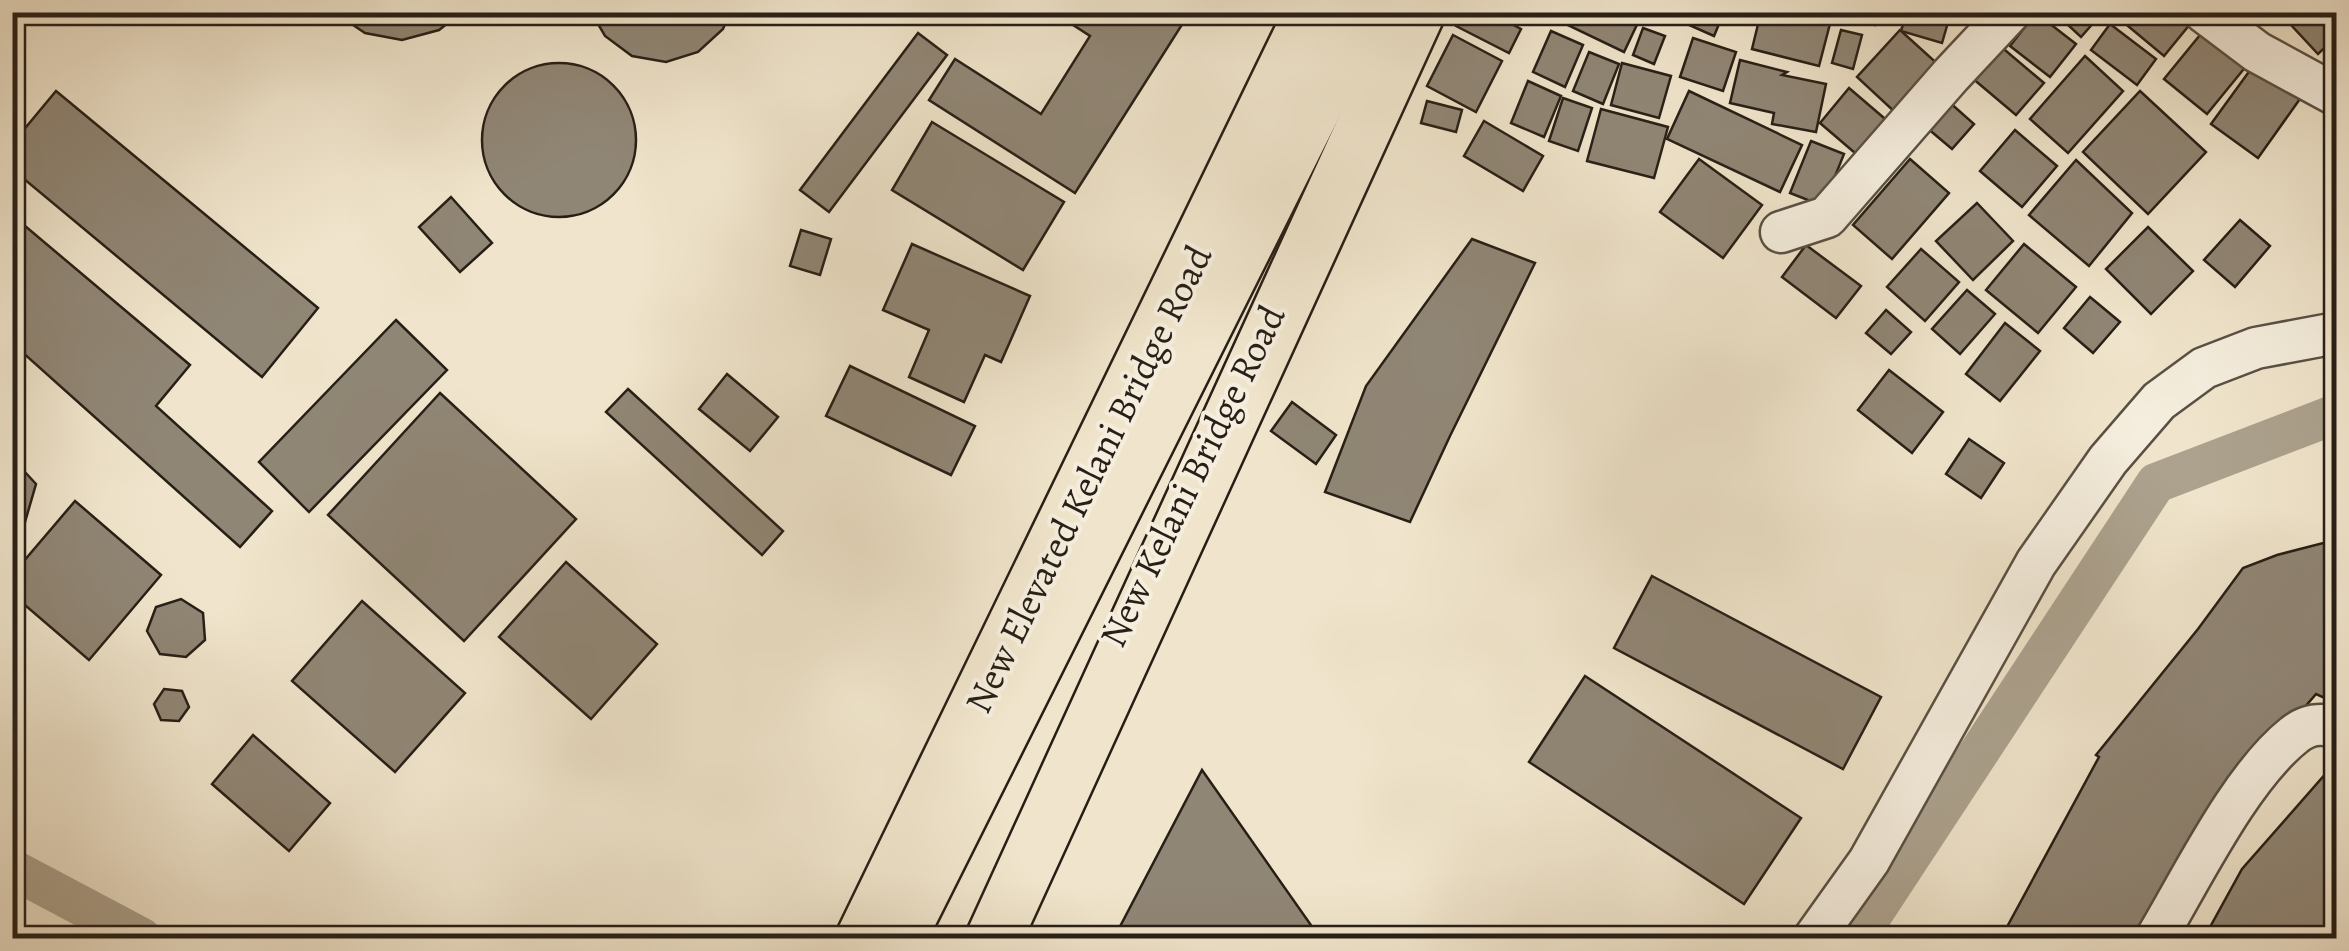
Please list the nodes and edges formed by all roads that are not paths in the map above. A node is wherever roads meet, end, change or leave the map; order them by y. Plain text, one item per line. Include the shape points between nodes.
1 (2010, 12) edge
2 (2204, 12) edge
3 (1369, 16) edge
4 (2336, 95) edge
5 (1781, 232) dead end
6 (2336, 333) edge
7 (2336, 728) edge
8 (864, 938) edge
9 (898, 938) edge
10 (970, 938) edge
11 (994, 938) edge
12 (1814, 938) edge
13 (2156, 938) edge

1 - 5 street via 1827,217
2 - 4 street via 2257,52
3 - 8 main road, New Elevated Kelani Bridge Road
3 - 9 main road, New Kelani Bridge Road
3 - 10 main road, New Kelani Bridge Road
3 - 11 main road via 1218,444
6 - 12 street via 2256,348 2204,368 2158,402 2036,563 1870,862
7 - 13 street via 2311,726 2295,733 2269,760

